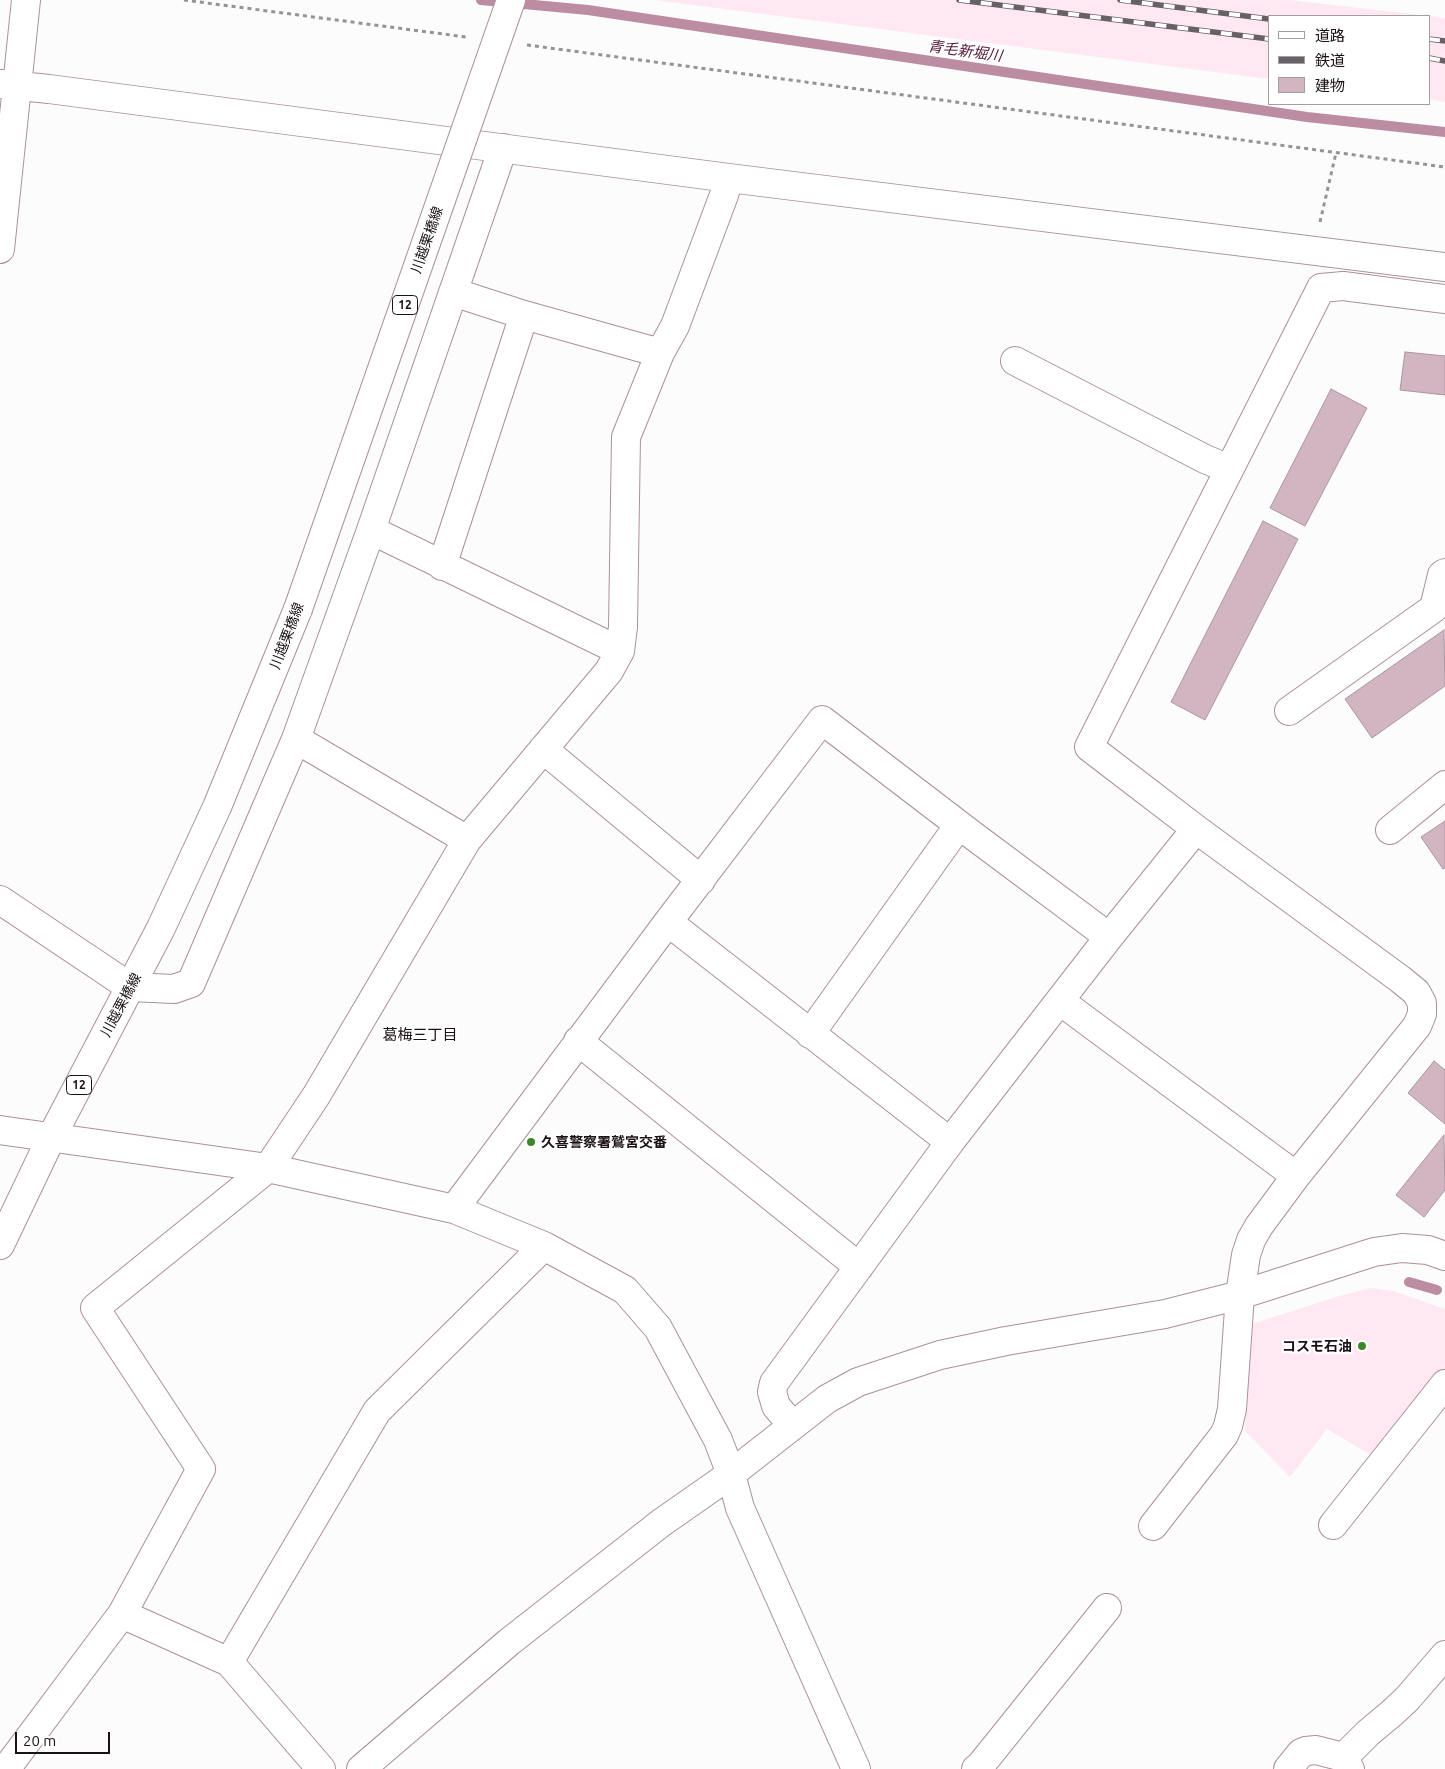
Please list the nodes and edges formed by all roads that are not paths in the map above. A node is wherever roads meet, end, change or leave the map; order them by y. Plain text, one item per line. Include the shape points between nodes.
1 (26, 0) edge
2 (511, 0) edge
3 (9, 85) edge
4 (503, 148) junction
5 (729, 178) junction
6 (0, 249) edge
7 (1445, 267) edge
8 (453, 292) junction
9 (1445, 299) edge
10 (524, 315) junction
11 (660, 353) junction
12 (1015, 361) dead end
13 (1229, 469) junction
14 (371, 530) junction
15 (442, 566) junction
16 (1445, 573) edge
17 (620, 652) junction
18 (1289, 712) dead end
19 (296, 738) junction
20 (543, 749) junction
21 (1445, 785) edge
22 (959, 825) junction
23 (1196, 829) junction
24 (1390, 830) dead end
25 (467, 840) junction
26 (700, 880) junction
27 (0, 900) edge
28 (668, 922) junction
29 (1109, 937) junction
30 (130, 987) junction
31 (1060, 1001) junction
32 (810, 1034) junction
33 (578, 1042) junction
34 (0, 1130) edge
35 (52, 1136) junction
36 (950, 1142) junction
37 (268, 1168) junction
38 (1296, 1176) junction
39 (454, 1208) junction
40 (0, 1245) edge
41 (544, 1246) junction
42 (1445, 1256) edge
43 (859, 1267) junction
44 (1240, 1295) junction
45 (1445, 1384) edge
46 (792, 1425) junction
47 (731, 1474) junction
48 (1333, 1525) dead end
49 (1153, 1526) dead end
50 (1107, 1608) dead end
51 (122, 1614) junction
52 (1445, 1656) edge
53 (229, 1662) junction
54 (1348, 1763) edge
55 (6, 1769) edge
56 (320, 1769) edge
57 (361, 1769) edge
58 (856, 1769) edge
59 (976, 1769) edge
60 (1288, 1769) edge

1 - 3 street
2 - 30 street, 川越栗橋線 / 12, bridge via 298,609 217,807
3 - 4 street
3 - 6 street
4 - 5 street
4 - 8 street
5 - 7 street
5 - 11 street via 674,326
8 - 10 street
8 - 14 street
9 - 13 street via 1343,286 1321,288
10 - 11 street
10 - 15 street
11 - 17 street via 626,437
12 - 13 street
13 - 23 street via 1089,747
14 - 15 street
14 - 19 street
15 - 17 street
16 - 18 street via 1434,608
17 - 20 street via 609,671
19 - 25 street
19 - 30 street via 191,983 174,989
20 - 25 street
20 - 26 street
21 - 24 street
22 - 26 street via 822,720
22 - 29 street
22 - 32 street
23 - 29 street
23 - 38 street via 1400,979 1416,992 1422,1003 1417,1026
25 - 37 street via 316,1096
26 - 28 street
27 - 30 street
28 - 32 street
28 - 33 street
29 - 31 street
30 - 35 street, 川越栗橋線 / 12
31 - 36 street
31 - 38 street
32 - 36 street
33 - 39 street
33 - 43 street
34 - 35 street
35 - 37 street
35 - 40 street, 川越栗橋線 / 12
36 - 43 street
37 - 39 street
37 - 51 street via 95,1308 201,1469
38 - 44 street via 1251,1240
39 - 41 street
41 - 47 street via 625,1290 658,1328 718,1440
41 - 53 street via 377,1411
42 - 44 street via 1428,1250 1402,1248 1374,1252
43 - 46 street via 774,1383 772,1392 776,1406
44 - 46 street via 1165,1314 940,1355 858,1382 827,1399
44 - 49 street via 1228,1426
45 - 48 street
46 - 47 street
47 - 57 street via 508,1642
47 - 58 street via 740,1508
50 - 59 street
51 - 53 street
51 - 55 street
52 - 54 street via 1407,1699 1348,1753
53 - 56 street
54 - 60 street via 1316,1750 1301,1753

